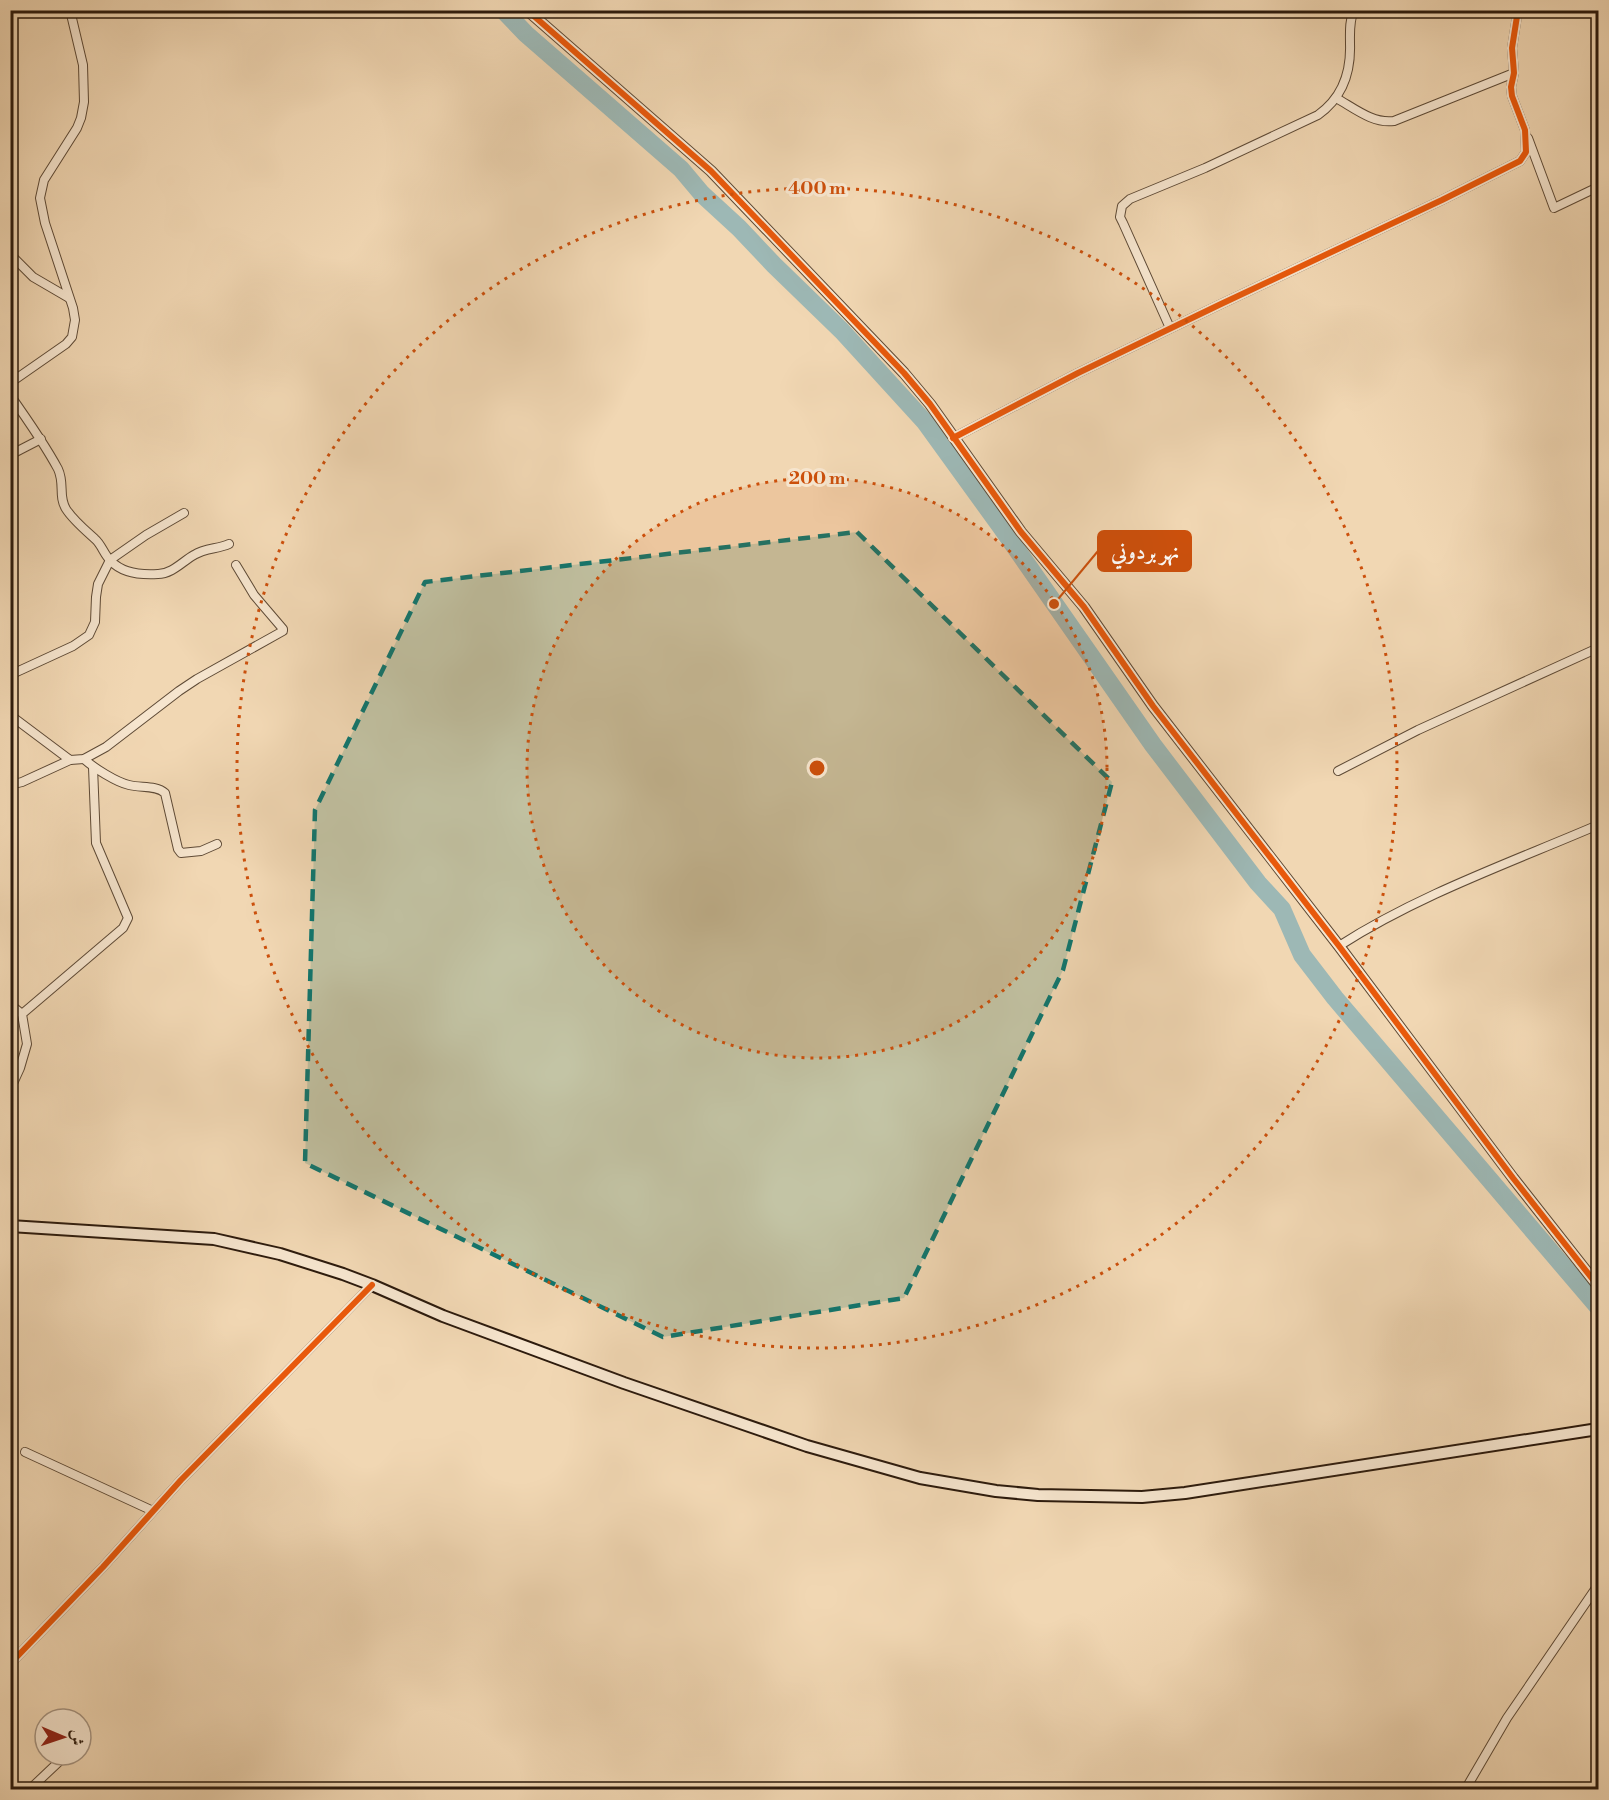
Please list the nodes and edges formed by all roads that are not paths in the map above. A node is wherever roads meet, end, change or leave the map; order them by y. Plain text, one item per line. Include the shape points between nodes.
1 (70, 10) edge
2 (527, 10) edge
3 (1354, 10) edge
4 (1518, 10) edge
5 (1514, 73) junction
6 (1336, 98) junction
7 (1525, 130) junction
8 (1599, 187) edge
9 (10, 254) edge
10 (69, 298) junction
11 (1170, 328) junction
12 (10, 383) edge
13 (10, 395) edge
14 (953, 438) junction
15 (41, 439) junction
16 (10, 456) edge
17 (184, 513) dead end
18 (229, 544) dead end
19 (110, 560) junction
20 (236, 565) dead end
21 (10, 597) edge
22 (10, 642) edge
23 (1599, 648) edge
24 (10, 675) edge
25 (10, 715) edge
26 (84, 759) junction
27 (70, 760) junction
28 (93, 767) junction
29 (1338, 771) dead end
30 (10, 785) edge
31 (1599, 825) edge
32 (217, 844) dead end
33 (1339, 946) junction
34 (10, 1004) edge
35 (22, 1014) junction
36 (10, 1090) edge
37 (10, 1226) edge
38 (372, 1285) junction
39 (1599, 1286) edge
40 (1599, 1428) edge
41 (24, 1452) dead end
42 (153, 1510) junction
43 (1599, 1585) edge
44 (10, 1664) edge
45 (53, 1767) edge
46 (29, 1790) edge
47 (1466, 1790) edge

1 - 10 street via 83,65 84,102 81,118 44,180 39,198
2 - 14 street via 711,171 904,373
3 - 6 street via 1347,78
4 - 5 street via 1512,48
5 - 6 street via 1394,121 1374,119
5 - 7 street via 1512,96
6 - 11 street via 1318,115 1122,206 1122,223
7 - 8 street via 1554,208
7 - 11 street via 1526,152 1514,165
9 - 10 street via 33,277
10 - 12 street via 75,320 72,337
11 - 14 street
13 - 15 street
14 - 33 street
15 - 16 street
15 - 19 street via 59,471 66,509
17 - 19 street
18 - 19 street via 194,555 161,574 129,572
19 - 24 street via 98,584 95,622 89,635
20 - 26 street via 283,632 188,685
21 - 22 street
23 - 29 street
25 - 27 street
26 - 27 street
26 - 28 street
27 - 30 street
28 - 32 street via 127,785 165,793 181,853
28 - 35 street via 96,843 128,918 123,928
31 - 33 street via 1442,891
33 - 39 street
34 - 35 street
35 - 36 street via 27,1044
37 - 38 main road via 214,1239 280,1254
38 - 40 main road via 492,1335 807,1446 920,1478 996,1491 1084,1497 1185,1493
38 - 42 street
41 - 42 street
42 - 44 street
43 - 47 street via 1507,1718
45 - 46 street

